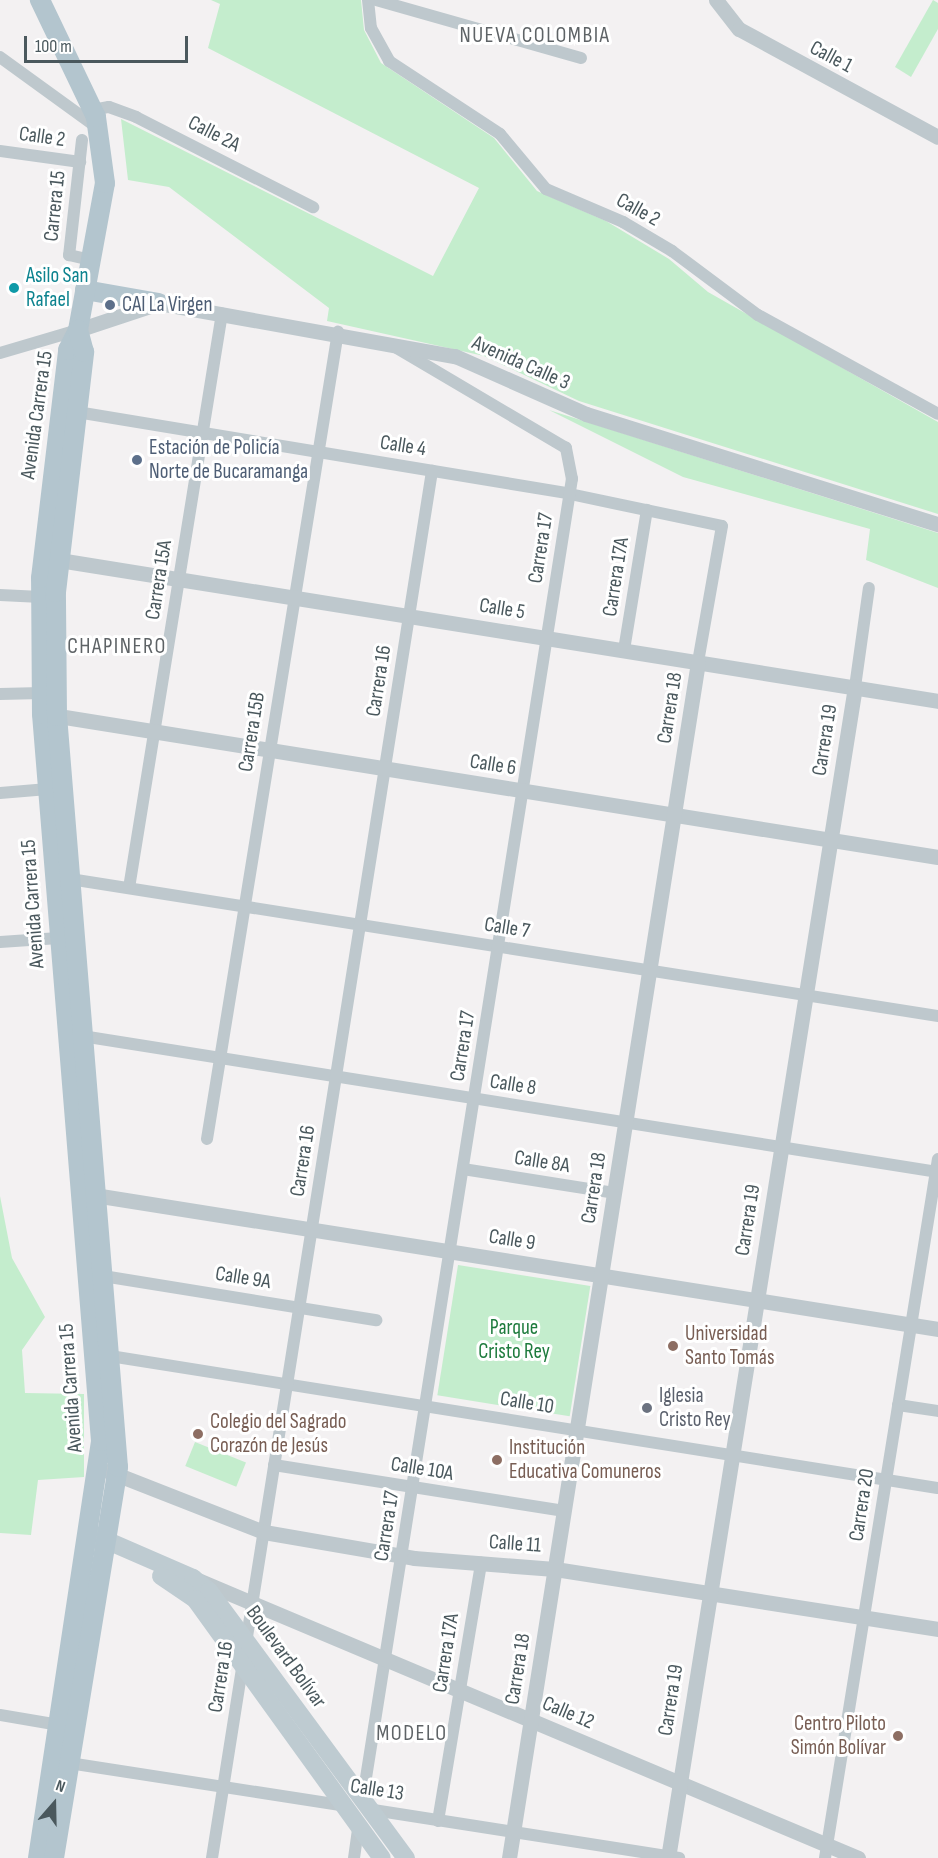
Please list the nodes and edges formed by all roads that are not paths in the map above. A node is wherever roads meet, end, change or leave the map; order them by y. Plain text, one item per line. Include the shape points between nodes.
1 (40, 0) edge
2 (368, 0) edge
3 (376, 0) edge
4 (418, 0) edge
5 (716, 0) edge
6 (415, 13) junction
7 (0, 57) edge
8 (581, 58) dead end
9 (93, 110) junction
10 (99, 129) junction
11 (938, 137) edge
12 (82, 140) dead end
13 (0, 151) edge
14 (80, 162) junction
15 (313, 207) dead end
16 (91, 260) junction
17 (86, 290) junction
18 (159, 303) junction
19 (222, 313) junction
20 (78, 330) junction
21 (338, 332) junction
22 (385, 342) junction
23 (0, 353) edge
24 (77, 412) junction
25 (938, 414) edge
26 (202, 433) junction
27 (317, 452) junction
28 (432, 471) junction
29 (570, 494) junction
30 (647, 510) junction
31 (938, 524) edge
32 (722, 526) joint
33 (59, 560) junction
34 (179, 579) junction
35 (869, 588) dead end
36 (0, 595) edge
37 (40, 597) junction
38 (294, 597) junction
39 (409, 616) junction
40 (546, 638) junction
41 (624, 650) junction
42 (698, 662) junction
43 (855, 687) junction
44 (42, 693) junction
45 (0, 694) edge
46 (938, 701) edge
47 (50, 715) junction
48 (155, 731) junction
49 (269, 751) junction
50 (385, 769) junction
51 (48, 789) junction
52 (522, 791) junction
53 (0, 793) edge
54 (674, 815) junction
55 (830, 840) junction
56 (938, 857) edge
57 (70, 879) junction
58 (129, 888) junction
59 (244, 906) junction
60 (360, 924) junction
61 (59, 938) junction
62 (0, 942) edge
63 (498, 946) junction
64 (650, 970) junction
65 (806, 995) junction
66 (938, 1016) edge
67 (82, 1036) junction
68 (220, 1058) junction
69 (336, 1077) junction
70 (474, 1098) junction
71 (626, 1122) junction
72 (207, 1139) dead end
73 (781, 1147) junction
74 (938, 1159) edge
75 (463, 1169) junction
76 (937, 1172) edge
77 (614, 1193) junction
78 (87, 1194) junction
79 (312, 1230) junction
80 (450, 1252) junction
81 (103, 1276) junction
82 (601, 1276) junction
83 (757, 1300) junction
84 (299, 1307) junction
85 (376, 1320) dead end
86 (911, 1325) junction
87 (938, 1329) edge
88 (110, 1356) junction
89 (287, 1385) junction
90 (898, 1405) junction
91 (425, 1407) junction
92 (938, 1412) edge
93 (577, 1431) junction
94 (732, 1456) junction
95 (274, 1465) junction
96 (99, 1467) junction
97 (118, 1474) junction
98 (886, 1480) junction
99 (413, 1487) junction
100 (938, 1488) edge
101 (564, 1511) junction
102 (264, 1532) junction
103 (97, 1542) junction
104 (402, 1557) junction
105 (481, 1563) junction
106 (555, 1569) junction
107 (193, 1578) junction
108 (710, 1593) junction
109 (252, 1603) junction
110 (864, 1618) junction
111 (938, 1629) edge
112 (246, 1641) junction
113 (385, 1660) junction
114 (242, 1665) junction
115 (460, 1690) junction
116 (0, 1715) edge
117 (531, 1720) junction
118 (59, 1725) junction
119 (69, 1763) junction
120 (680, 1782) junction
121 (223, 1787) junction
122 (360, 1810) junction
123 (438, 1821) junction
124 (513, 1832) junction
125 (826, 1852) edge
126 (671, 1857) edge
127 (38, 1858) edge
128 (54, 1858) edge
129 (212, 1858) edge
130 (354, 1858) edge
131 (382, 1858) edge
132 (406, 1858) edge
133 (509, 1858) edge
134 (858, 1858) edge

1 - 9 main road
2 - 25 street, Calle 2 via 371,27 389,61 500,134 546,189 623,222 672,251 758,315
3 - 6 street
4 - 6 street
5 - 11 street, Calle 1 via 739,29
6 - 8 street
7 - 10 street
9 - 10 main road
9 - 15 street, Calle 2A via 109,107 136,117
10 - 16 main road via 105,183
12 - 14 street, Carrera 15
13 - 14 street, Calle 2
14 - 16 street, Carrera 15 via 69,255
16 - 17 main road
17 - 18 main road
17 - 20 main road
18 - 19 street, Avenida Calle 3
18 - 20 street, Avenida Calle 3
19 - 21 street, Avenida Calle 3
19 - 26 street, Carrera 15A
20 - 23 street
20 - 24 main road, Avenida Carrera 15 via 84,352
20 - 37 main road, Avenida Carrera 15 via 66,358
21 - 22 street, Avenida Calle 3
21 - 27 street, Carrera 15B
22 - 29 street, Carrera 17 via 566,448 572,463
22 - 31 street, Avenida Calle 3 via 487,366 586,414
24 - 26 street, Calle 4
24 - 33 main road, Avenida Carrera 15
26 - 27 street, Calle 4
26 - 34 street, Carrera 15A
27 - 28 street, Calle 4
27 - 38 street, Carrera 15B
28 - 29 street, Calle 4
28 - 39 street, Carrera 16
29 - 30 street, Calle 4
29 - 40 street, Carrera 17
30 - 32 street, Calle 4
30 - 41 street, Carrera 17A
32 - 42 street, Carrera 18
33 - 34 street, Calle 5
33 - 47 main road, Avenida Carrera 15
34 - 38 street, Calle 5
34 - 48 street, Carrera 15A
35 - 43 street, Carrera 19
36 - 37 street
37 - 44 main road, Avenida Carrera 15
38 - 39 street, Calle 5
38 - 49 street, Carrera 15B
39 - 40 street, Calle 5
39 - 50 street, Carrera 16
40 - 41 street, Calle 5
40 - 52 street, Carrera 17
41 - 42 street, Calle 5
42 - 43 street, Calle 5
42 - 54 street, Carrera 18
43 - 46 street, Calle 5
43 - 55 street, Carrera 19
44 - 45 street
44 - 47 main road, Avenida Carrera 15
47 - 48 street, Calle 6
47 - 51 main road, Avenida Carrera 15
47 - 57 main road, Avenida Carrera 15
48 - 49 street, Calle 6
48 - 58 street, Carrera 15A
49 - 50 street, Calle 6
49 - 59 street, Carrera 15B
50 - 52 street, Calle 6
50 - 60 street, Carrera 16
51 - 53 street
51 - 61 main road, Avenida Carrera 15
52 - 54 street, Calle 6
52 - 63 street, Carrera 17
54 - 55 street, Calle 6
54 - 64 street, Carrera 18
55 - 56 street, Calle 6
55 - 65 street, Carrera 19
57 - 58 street, Calle 7
57 - 67 main road, Avenida Carrera 15
58 - 59 street, Calle 7
59 - 60 street, Calle 7
59 - 68 street, Carrera 15B
60 - 63 street, Calle 7
60 - 69 street, Carrera 16
61 - 62 street
61 - 78 main road, Avenida Carrera 15
63 - 64 street, Calle 7
63 - 70 street, Carrera 17
64 - 65 street, Calle 7
64 - 71 street, Carrera 18
65 - 66 street, Calle 7
65 - 73 street, Carrera 19
67 - 68 street, Calle 8
67 - 78 main road, Avenida Carrera 15
68 - 69 street, Calle 8
68 - 72 street, Carrera 15B
69 - 70 street, Calle 8
69 - 79 street, Carrera 16
70 - 71 street, Calle 8
70 - 75 street, Carrera 17
71 - 73 street, Calle 8
71 - 77 street, Carrera 18
73 - 76 street, Calle 8
73 - 83 street, Carrera 19
74 - 76 street, Carrera 20
75 - 77 street, Calle 8A
75 - 80 street, Carrera 17
76 - 86 street, Carrera 20
77 - 82 street, Carrera 18
78 - 79 street, Calle 9
78 - 81 main road, Avenida Carrera 15
78 - 96 main road, Avenida Carrera 15
79 - 80 street, Calle 9
79 - 84 street, Carrera 16
80 - 82 street, Calle 9
80 - 91 street, Carrera 17
81 - 84 street, Calle 9A
81 - 88 main road, Avenida Carrera 15
82 - 83 street, Calle 9
82 - 93 street, Carrera 18
83 - 86 street, Calle 9
83 - 94 street, Carrera 19
84 - 85 street, Calle 9A
84 - 89 street, Carrera 16
86 - 87 street, Calle 9
86 - 90 street, Carrera 20
88 - 89 street, Calle 10
88 - 97 main road, Avenida Carrera 15
89 - 91 street, Calle 10
89 - 95 street, Carrera 16
90 - 92 street
90 - 98 street, Carrera 20
91 - 93 street, Calle 10
91 - 99 street, Carrera 17
93 - 94 street, Calle 10
93 - 101 street, Carrera 18
94 - 98 street, Calle 10
94 - 108 street, Carrera 19
95 - 99 street, Calle 10A
95 - 102 street, Carrera 16
96 - 97 street, Calle 11
96 - 103 main road, Avenida Carrera 15
97 - 102 street, Calle 11
97 - 103 main road, Avenida Carrera 15
98 - 100 street, Calle 10
98 - 110 street, Carrera 20
99 - 101 street, Calle 10A
99 - 104 street, Carrera 17
101 - 106 street, Carrera 18
102 - 104 street, Calle 11
102 - 109 street, Carrera 16
103 - 107 main road, Boulevard Bolívar
103 - 114 main road, Boulevard Bolívar via 188,1592
103 - 118 main road, Avenida Carrera 15
103 - 119 main road, Avenida Carrera 15
104 - 105 street, Calle 11
104 - 113 street, Carrera 17
105 - 106 street, Calle 11
105 - 115 street, Carrera 17A
106 - 108 street, Calle 11
106 - 117 street, Carrera 18
107 - 109 street, Calle 12
107 - 112 main road, Boulevard Bolívar
108 - 110 street, Calle 11
108 - 120 street, Carrera 19
109 - 112 street, Carrera 16
109 - 113 street, Calle 12
110 - 111 street, Calle 11
110 - 125 street, Carrera 20
112 - 114 street, Carrera 16
112 - 122 main road, Boulevard Bolívar
113 - 115 street, Calle 12
113 - 122 street, Carrera 17
114 - 121 street, Carrera 16
114 - 122 main road, Boulevard Bolívar
115 - 117 street, Calle 12
115 - 123 street, Carrera 17A
116 - 118 street
117 - 120 street, Calle 12
117 - 124 street, Carrera 18
118 - 127 main road, Avenida Carrera 15
119 - 121 street, Calle 13
119 - 128 main road, Avenida Carrera 15
120 - 125 street, Calle 12
120 - 126 street, Carrera 19
121 - 122 street, Calle 13
121 - 129 street, Carrera 16
122 - 123 street, Calle 13
122 - 130 street, Carrera 17
122 - 131 main road, Boulevard Bolívar
122 - 132 main road, Boulevard Bolívar
123 - 124 street, Calle 13
124 - 126 street, Calle 13
124 - 133 street, Carrera 18
125 - 134 street

